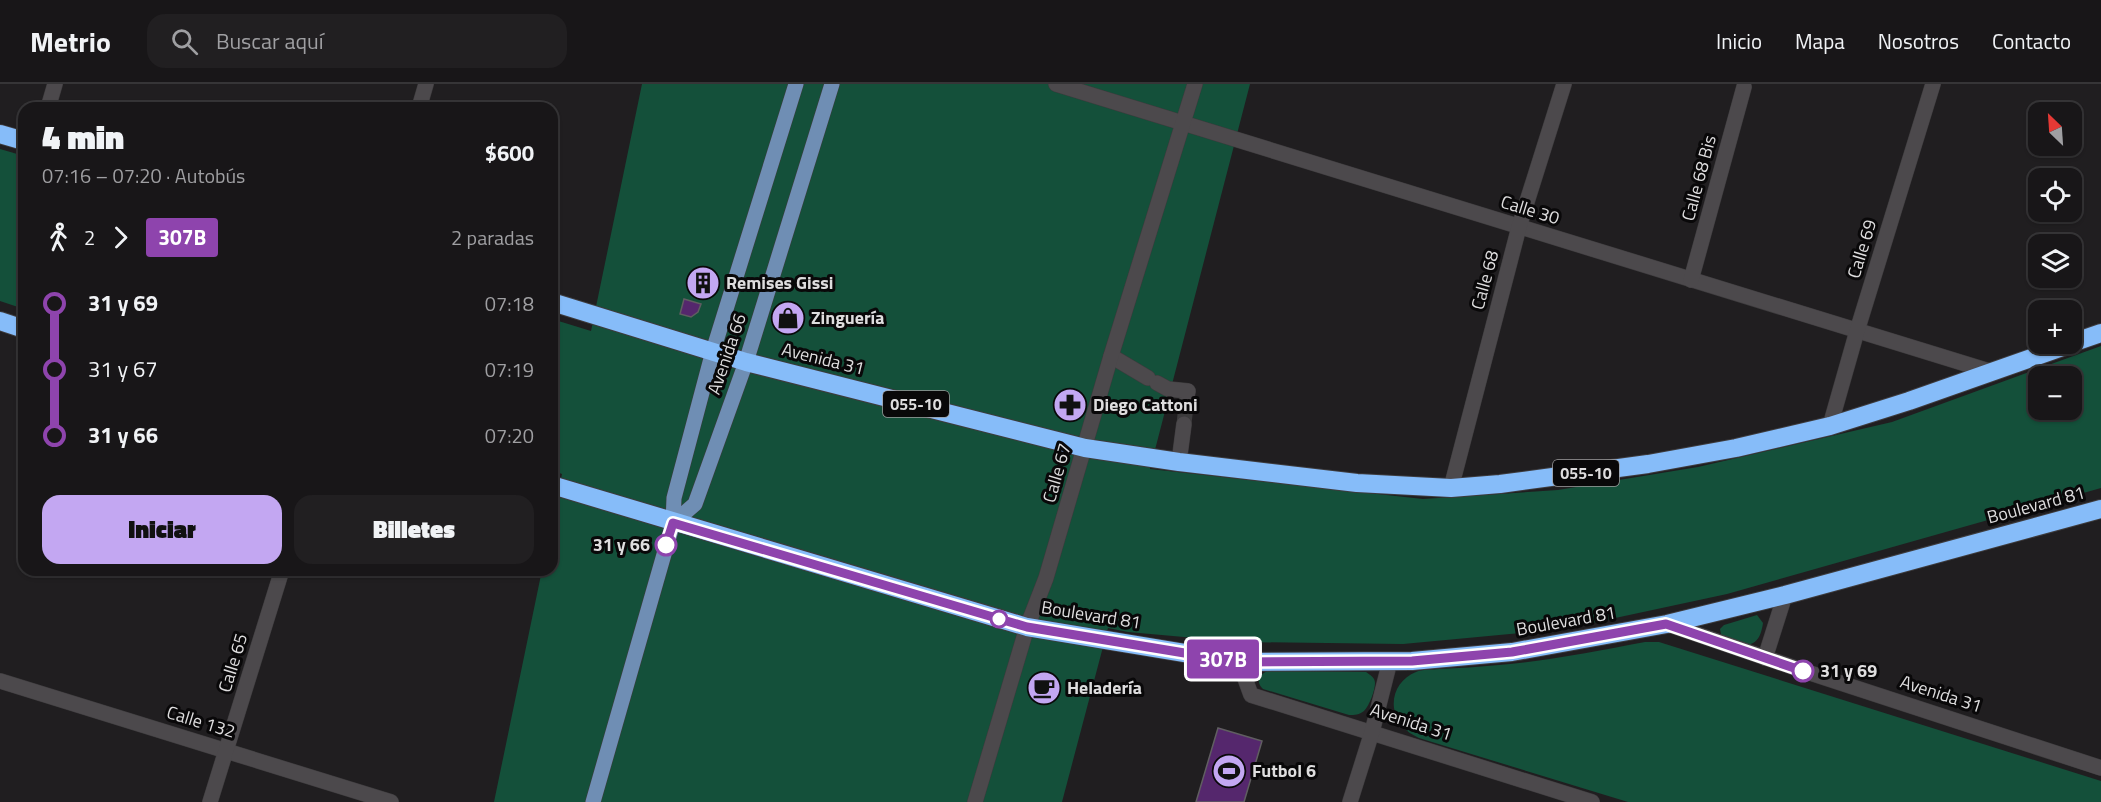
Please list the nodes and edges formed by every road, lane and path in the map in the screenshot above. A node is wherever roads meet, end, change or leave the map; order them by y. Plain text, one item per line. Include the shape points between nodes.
1 (55, 84) edge
2 (426, 84) edge
3 (796, 84) edge
4 (832, 84) edge
5 (1056, 84) edge
6 (1195, 84) edge
7 (1564, 84) edge
8 (1933, 84) edge
9 (1744, 87) dead end
10 (50, 102) edge
11 (421, 102) edge
12 (1183, 123) junction
13 (0, 134) edge
14 (18, 139) edge
15 (1520, 227) junction
16 (1691, 280) junction
17 (558, 304) edge
18 (0, 321) edge
19 (18, 327) edge
20 (1857, 331) junction
21 (2101, 333) edge
22 (2082, 339) edge
23 (713, 351) junction
24 (2041, 354) edge
25 (1111, 356) junction
26 (746, 362) junction
27 (1992, 372) junction
28 (1187, 396) dead end
29 (1184, 424) tunnel mouth
30 (1830, 426) junction
31 (1085, 447) junction
32 (1179, 462) junction
33 (558, 487) edge
34 (1450, 488) junction
35 (2101, 509) edge
36 (673, 523) junction
37 (280, 576) edge
38 (1785, 596) junction
39 (1666, 624) junction
40 (1027, 627) junction
41 (1765, 658) junction
42 (1390, 661) junction
43 (1239, 662) junction
44 (0, 681) edge
45 (1372, 732) junction
46 (227, 750) junction
47 (2101, 767) edge
48 (210, 802) edge
49 (391, 802) edge
50 (593, 802) edge
51 (975, 802) edge
52 (1350, 802) edge
53 (1592, 802) edge

1 - 10 street
2 - 11 street
3 - 23 main road, Avenida 66
4 - 26 main road, Avenida 66
5 - 12 street, Calle 30
6 - 12 street, Calle 67
7 - 15 street, Calle 68
8 - 20 street, Calle 69
9 - 16 street, Calle 68 Bis
12 - 15 street, Calle 30
12 - 25 street, Calle 67
13 - 14 highway
15 - 16 street, Calle 30
15 - 34 street, Calle 68
16 - 20 street, Calle 30
17 - 23 highway, Avenida 31 / 055-10
18 - 19 highway
20 - 27 street, Calle 30
20 - 30 street, Calle 69
21 - 22 highway, 055-10
23 - 26 highway, Avenida 31 / 055-10
23 - 36 main road, Avenida 66 via 674,498
24 - 27 highway, 055-10
25 - 28 street via 1167,389 1188,391
25 - 31 street, Calle 67
26 - 31 highway, Avenida 31 / 055-10
26 - 36 main road, Avenida 66 via 695,504
27 - 30 highway, 055-10
29 - 32 street
30 - 34 highway, 055-10 via 1648,464
31 - 32 highway, 055-10
31 - 40 street, Calle 67 via 1046,578
32 - 34 highway, 055-10 via 1357,483
33 - 36 highway
35 - 38 highway, Boulevard 81
36 - 40 highway
36 - 50 main road, Avenida 66
37 - 46 street, Calle 65
38 - 39 highway, Boulevard 81
38 - 41 street
39 - 41 street, Avenida 31
39 - 42 highway, Boulevard 81 via 1512,652
40 - 43 highway, Boulevard 81
40 - 51 street, Calle 67
41 - 47 street, Avenida 31
42 - 43 highway, Boulevard 81
42 - 45 street
43 - 45 street, Avenida 31 via 1251,695
44 - 46 street, Calle 132
45 - 52 street
45 - 53 street, Avenida 31
46 - 48 street, Calle 65
46 - 49 street, Calle 132

